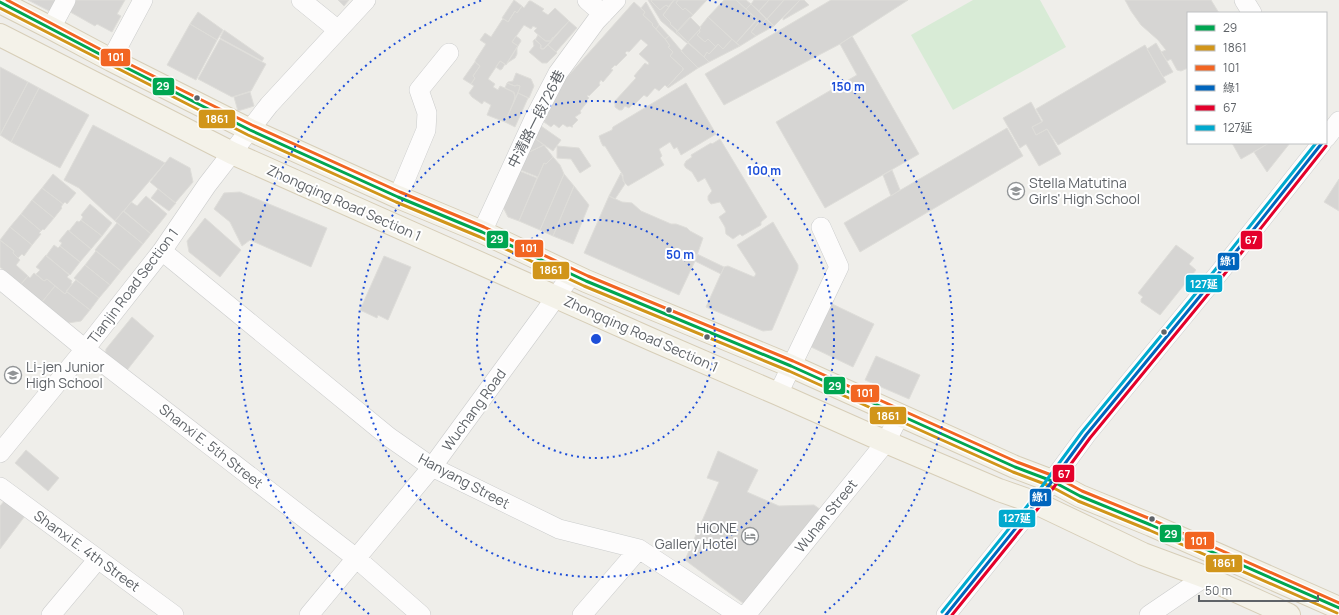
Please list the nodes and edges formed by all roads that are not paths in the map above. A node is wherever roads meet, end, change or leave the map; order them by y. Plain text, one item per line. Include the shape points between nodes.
1 (66, 0) edge
2 (143, 0) edge
3 (301, 0) edge
4 (366, 0) edge
5 (588, 0) edge
6 (616, 0) edge
7 (1244, 0) edge
8 (0, 2) edge
9 (1251, 12) edge
10 (603, 14) junction
11 (51, 28) junction
12 (338, 30) junction
13 (0, 35) edge
14 (449, 53) dead end
15 (111, 60) junction
16 (250, 130) junction
17 (1323, 144) edge
18 (232, 153) junction
19 (398, 197) junction
20 (821, 227) dead end
21 (482, 232) junction
22 (162, 251) junction
23 (572, 274) junction
24 (0, 279) edge
25 (556, 297) junction
26 (85, 349) junction
27 (791, 366) junction
28 (778, 394) junction
29 (900, 414) junction
30 (886, 442) junction
31 (0, 453) edge
32 (432, 468) junction
33 (1052, 481) junction
34 (0, 487) edge
35 (1036, 503) junction
36 (639, 548) junction
37 (356, 558) junction
38 (98, 559) junction
39 (1204, 577) junction
40 (1339, 608) edge
41 (51, 615) edge
42 (174, 615) edge
43 (309, 615) edge
44 (421, 615) edge
45 (582, 615) edge
46 (739, 615) edge
47 (746, 615) edge
48 (946, 615) edge
49 (1149, 615) edge
50 (1289, 615) edge

1 - 11 street
2 - 15 street
3 - 12 street
4 - 12 street, Tianjin Road Section 1
5 - 10 street
6 - 10 street, 中清路一段726巷
7 - 9 street
8 - 11 main road, Zhongqing Road Section 1
10 - 21 street, 中清路一段726巷 via 558,73
11 - 15 main road, Zhongqing Road Section 1
12 - 16 street, Tianjin Road Section 1 via 268,106
13 - 18 main road, Zhongqing Road Section 1
14 - 19 street via 418,90 427,113 426,130
15 - 16 main road, Zhongqing Road Section 1
16 - 18 street, Tianjin Road Section 1
16 - 19 main road, Zhongqing Road Section 1
17 - 33 street via 1086,435
18 - 22 street, Tianjin Road Section 1
18 - 25 main road, Zhongqing Road Section 1
19 - 21 main road, Zhongqing Road Section 1
20 - 27 street via 839,267
21 - 23 main road, Zhongqing Road Section 1
22 - 26 street, Tianjin Road Section 1
22 - 32 street, Hanyang Street via 389,437
23 - 25 street, Wuchang Road
23 - 27 main road, Zhongqing Road Section 1
24 - 26 street, Shanxi E. 5th Street
25 - 28 main road, Zhongqing Road Section 1
25 - 32 street, Wuchang Road
26 - 31 street, Tianjin Road Section 1
26 - 37 street, Shanxi E. 5th Street
27 - 28 street
27 - 29 main road, Zhongqing Road Section 1
28 - 30 main road, Zhongqing Road Section 1
29 - 30 street, Wuhan Street
29 - 33 main road, Zhongqing Road Section 1 via 1014,467
30 - 35 main road, Zhongqing Road Section 1
30 - 47 street, Wuhan Street
32 - 36 street, Hanyang Street via 559,529
32 - 37 street, Wuchang Road
33 - 35 street
33 - 40 main road, Zhongqing Road Section 1 via 1080,496
34 - 38 street, Shanxi E. 4th Street
35 - 39 main road, Zhongqing Road Section 1 via 1143,554
35 - 48 street
36 - 45 street
36 - 46 street, Hanyang Street
37 - 43 street, Wuchang Road
37 - 44 street, Shanxi E. 5th Street
38 - 41 street
38 - 42 street, Shanxi E. 4th Street
39 - 49 street
39 - 50 main road, Zhongqing Road Section 1

